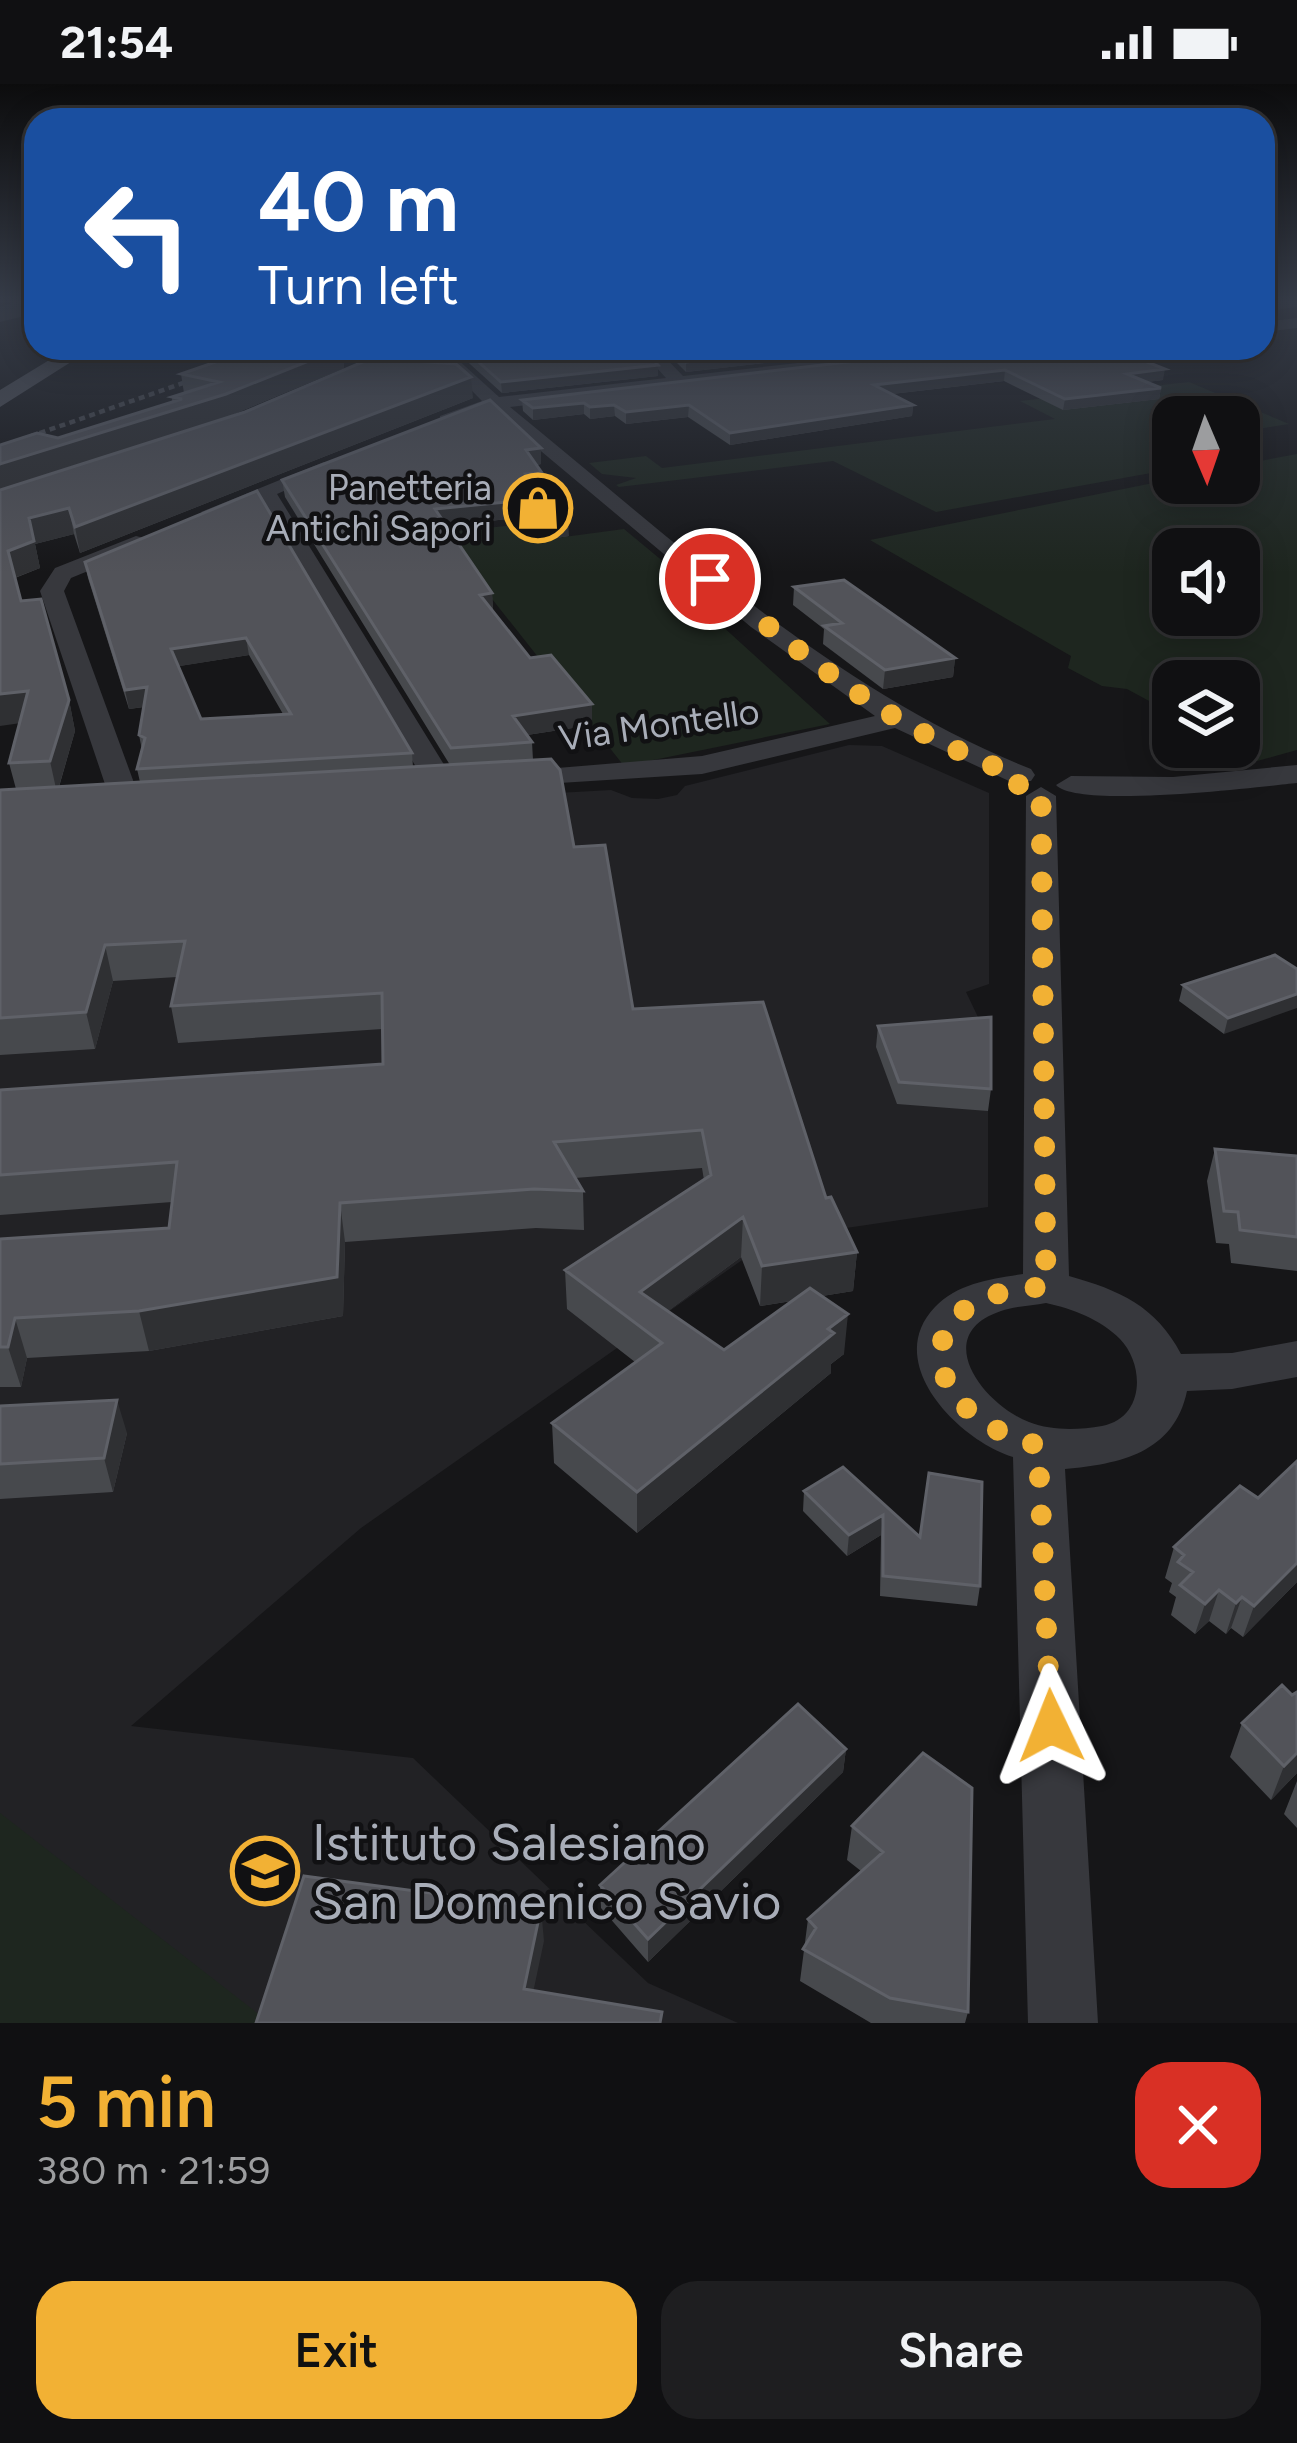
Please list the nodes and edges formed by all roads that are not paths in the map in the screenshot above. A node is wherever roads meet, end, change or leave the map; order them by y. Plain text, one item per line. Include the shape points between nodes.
1 (325, 391) edge
2 (481, 391) edge
3 (595, 391) edge
4 (322, 393) edge
5 (495, 404) junction
6 (419, 431) edge
7 (358, 455) edge
8 (266, 491) junction
9 (894, 720) junction
10 (1297, 774) edge
11 (463, 783) junction
12 (1044, 785) junction
13 (1173, 786) junction
14 (396, 787) edge
15 (84, 805) edge
16 (1041, 842) junction
17 (1046, 1287) junction
18 (1297, 1359) edge
19 (1165, 1372) junction
20 (1038, 1445) junction
21 (1063, 2023) edge

1 - 4 main road
2 - 5 street
3 - 5 street
5 - 6 street
5 - 9 street
7 - 8 street
8 - 11 street
8 - 15 street via 54,581 138,802
9 - 11 street, Via Montello via 702,765
9 - 12 street
10 - 13 street
11 - 14 street, Via Montello
12 - 13 street
12 - 16 street
13 - 16 street via 1093,804
16 - 17 street
17 - 19 street via 1110,1307 1136,1325
17 - 20 street via 985,1295 961,1309 939,1352 960,1402 985,1424
18 - 19 street
19 - 20 street via 1164,1399 1150,1423 1126,1440 1092,1449
20 - 21 street

